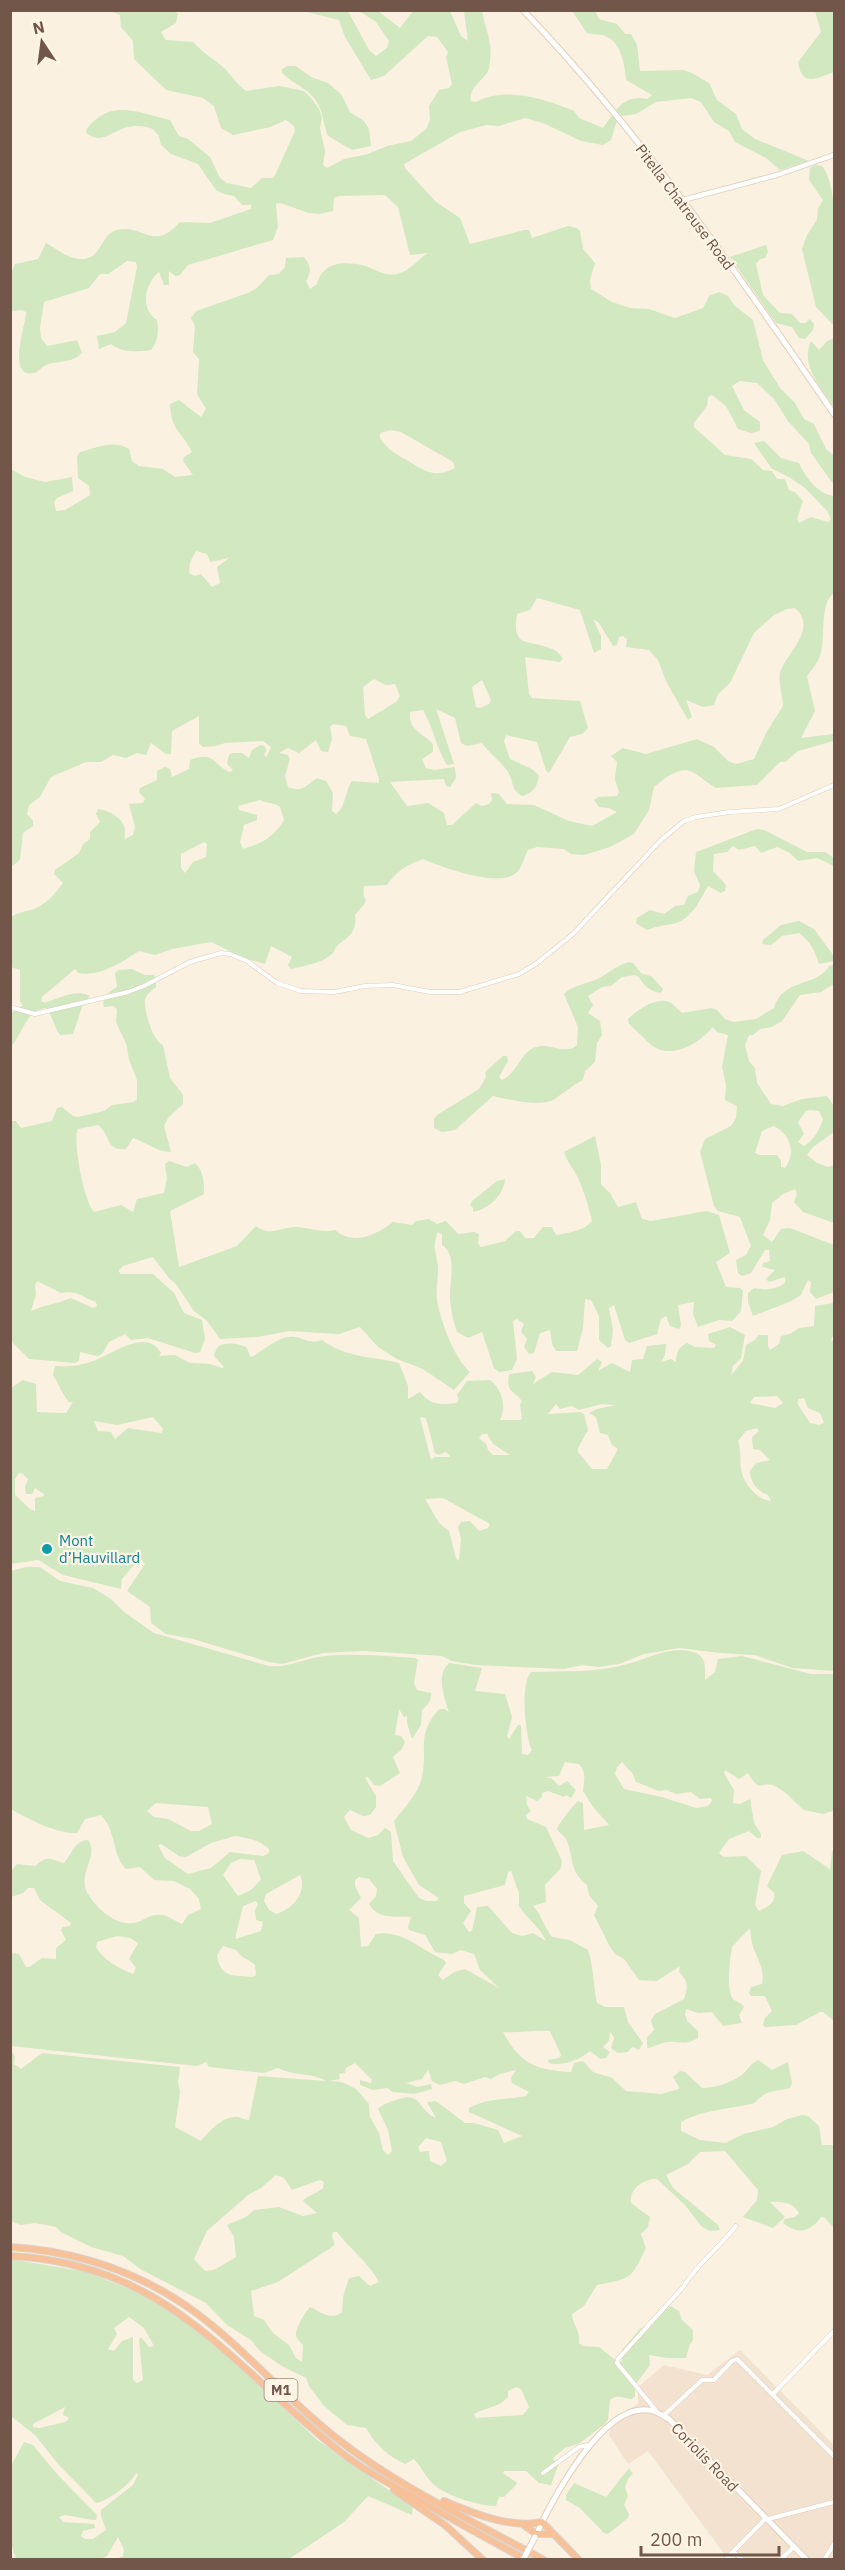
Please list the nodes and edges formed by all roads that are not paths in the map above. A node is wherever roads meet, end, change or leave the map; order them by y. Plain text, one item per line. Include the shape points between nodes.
1 (523, 10) edge
2 (834, 154) edge
3 (683, 200) junction
4 (834, 414) edge
5 (834, 785) edge
6 (10, 1007) edge
7 (736, 2226) dead end
8 (10, 2247) edge
9 (10, 2256) edge
10 (834, 2331) edge
11 (773, 2394) junction
12 (661, 2414) junction
13 (588, 2445) junction
14 (834, 2456) edge
15 (368, 2471) junction
16 (543, 2473) dead end
17 (404, 2484) junction
18 (834, 2502) edge
19 (767, 2519) junction
20 (542, 2522) junction
21 (524, 2525) junction
22 (552, 2534) junction
23 (536, 2536) junction
24 (834, 2544) edge
25 (794, 2547) junction
26 (483, 2559) edge
27 (525, 2559) edge
28 (544, 2559) edge
29 (579, 2559) edge
30 (727, 2559) edge
31 (743, 2559) edge
32 (780, 2559) edge
33 (807, 2559) edge
34 (824, 2559) edge

1 - 3 main road, Pitella Chatreuse Road via 614,112
2 - 3 street via 777,175
3 - 4 main road, Pitella Chatreuse Road
5 - 6 street via 779,809 730,812 684,821 661,840 573,934 537,963 519,974 460,992 430,992 393,985 334,992 301,991 277,984 247,961 221,953 134,990 35,1014
7 - 12 street via 618,2359
8 - 17 highway, M1 via 78,2257 152,2284 187,2306 229,2341 339,2440
9 - 15 highway, M1 via 72,2264 126,2281 170,2306 205,2332 338,2451
10 - 11 street
11 - 12 street via 735,2360 714,2379 702,2380
11 - 14 street
12 - 13 main road, Coriolis Road via 648,2409 633,2412 615,2421
12 - 19 main road, Coriolis Road
13 - 16 street via 579,2447
13 - 20 main road, Coriolis Road
15 - 26 highway via 445,2525
15 - 27 highway, M1
17 - 21 highway via 474,2512
17 - 28 highway, M1
18 - 19 street
19 - 25 main road, Coriolis Road
19 - 30 street
20 - 21 highway
20 - 22 highway
20 - 23 main road, Coriolis Road
21 - 23 highway
22 - 23 highway
22 - 29 highway
23 - 27 main road, Coriolis Road, bridge
24 - 34 street
25 - 32 street
25 - 33 main road, Coriolis Road
30 - 31 street via 736,2554

